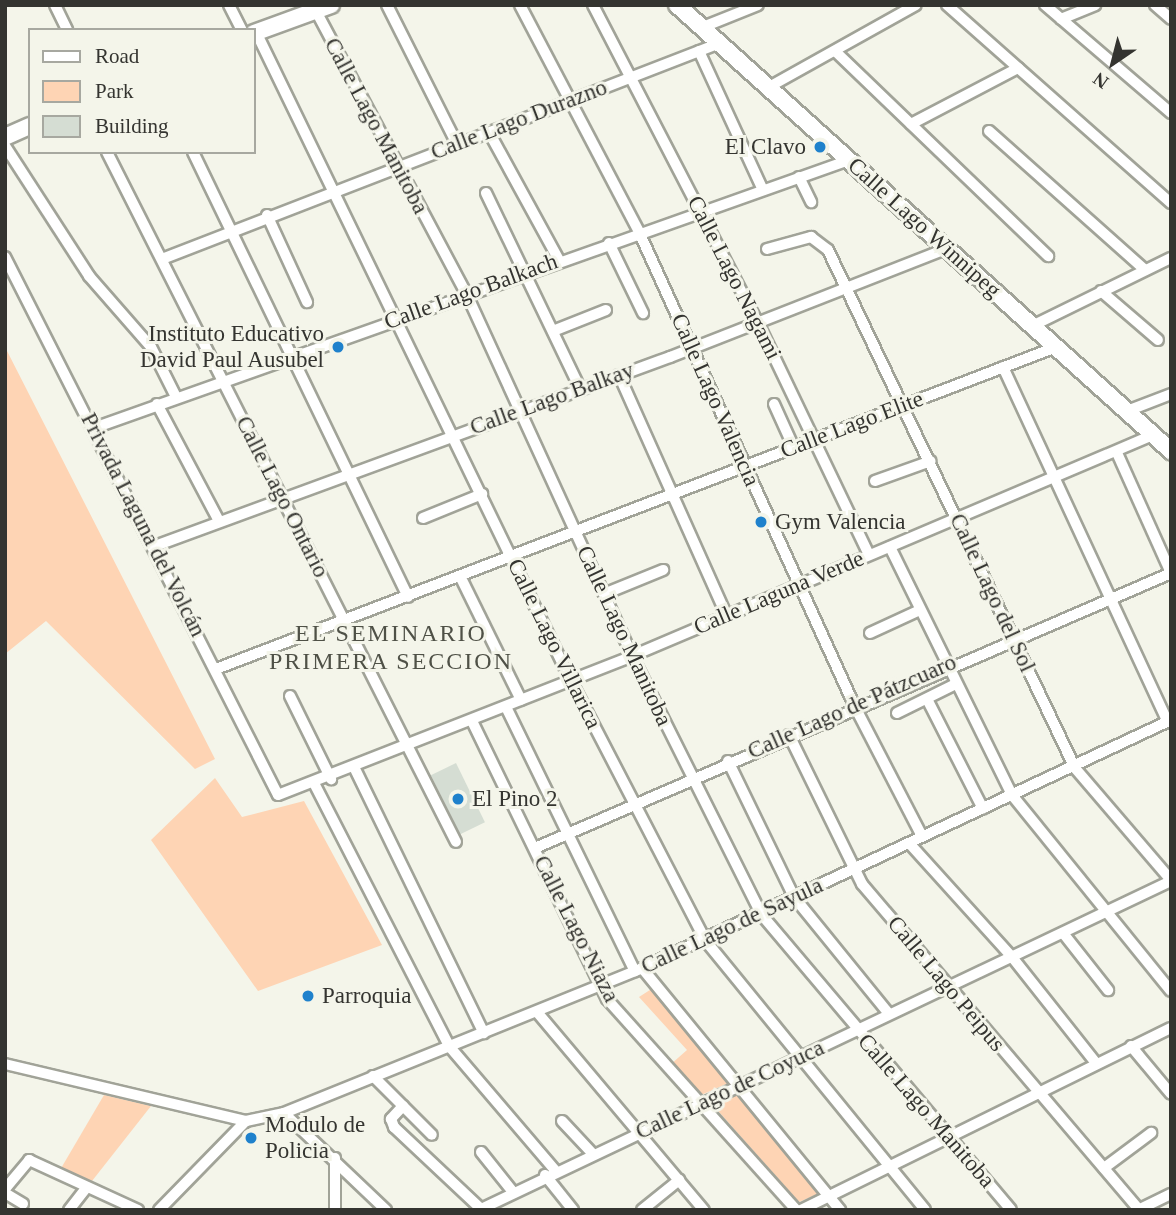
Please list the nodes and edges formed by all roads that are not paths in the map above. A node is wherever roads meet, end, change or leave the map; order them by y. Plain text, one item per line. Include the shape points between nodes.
1 (55, 5) edge
2 (229, 5) edge
3 (387, 5) edge
4 (520, 5) edge
5 (593, 5) edge
6 (677, 5) edge
7 (758, 5) edge
8 (916, 5) edge
9 (947, 5) edge
10 (1045, 5) edge
11 (1095, 5) edge
12 (1155, 5) edge
13 (324, 8) edge
14 (1061, 19) junction
15 (1171, 19) edge
16 (703, 27) junction
17 (66, 28) edge
18 (248, 28) edge
19 (256, 30) edge
20 (256, 41) edge
21 (720, 43) junction
22 (699, 51) junction
23 (835, 51) junction
24 (1018, 68) junction
25 (631, 77) junction
26 (769, 87) junction
27 (573, 102) junction
28 (1171, 113) edge
29 (911, 124) junction
30 (28, 127) edge
31 (989, 131) dead end
32 (490, 134) junction
33 (5, 137) edge
34 (457, 144) junction
35 (5, 146) edge
36 (108, 154) edge
37 (194, 154) edge
38 (849, 160) junction
39 (395, 166) junction
40 (799, 177) junction
41 (334, 189) junction
42 (763, 190) junction
43 (486, 193) dead end
44 (811, 202) dead end
45 (1171, 203) edge
46 (701, 212) junction
47 (267, 215) junction
48 (232, 229) junction
49 (639, 232) junction
50 (609, 243) junction
51 (948, 248) junction
52 (767, 249) dead end
53 (1048, 256) dead end
54 (5, 257) edge
55 (1171, 258) edge
56 (162, 259) junction
57 (559, 260) junction
58 (1146, 270) junction
59 (524, 273) junction
60 (847, 285) junction
61 (1101, 292) junction
62 (467, 295) junction
63 (307, 302) dead end
64 (606, 310) dead end
65 (643, 313) dead end
66 (398, 318) junction
67 (757, 321) junction
68 (1032, 326) junction
69 (553, 331) junction
70 (1158, 340) dead end
71 (1056, 347) junction
72 (693, 348) junction
73 (295, 354) junction
74 (1003, 367) junction
75 (619, 375) junction
76 (223, 380) junction
77 (581, 390) junction
78 (1171, 394) edge
79 (176, 397) junction
80 (156, 404) junction
81 (774, 404) dead end
82 (904, 404) junction
83 (522, 410) junction
84 (1127, 411) junction
85 (94, 428) junction
86 (454, 434) junction
87 (1153, 435) junction
88 (815, 440) junction
89 (794, 448) junction
90 (1171, 451) edge
91 (1117, 453) junction
92 (931, 461) junction
93 (744, 467) junction
94 (351, 472) junction
95 (1055, 480) junction
96 (876, 481) dead end
97 (482, 494) junction
98 (674, 495) junction
99 (282, 498) junction
100 (423, 518) dead end
101 (957, 519) junction
102 (219, 522) junction
103 (576, 531) junction
104 (155, 546) junction
105 (890, 547) junction
106 (869, 555) junction
107 (511, 556) junction
108 (663, 570) dead end
109 (1171, 573) edge
110 (460, 576) junction
111 (801, 584) junction
112 (604, 593) junction
113 (408, 597) junction
114 (1111, 598) junction
115 (920, 611) junction
116 (727, 616) junction
117 (345, 621) junction
118 (870, 633) dead end
119 (1013, 638) junction
120 (632, 656) junction
121 (947, 665) junction
122 (216, 669) junction
123 (571, 681) junction
124 (956, 684) junction
125 (290, 696) dead end
126 (927, 699) junction
127 (521, 700) junction
128 (506, 707) junction
129 (855, 707) junction
130 (897, 712) dead end
131 (1169, 720) edge
132 (472, 721) junction
133 (789, 735) junction
134 (408, 748) junction
135 (728, 761) junction
136 (1074, 768) junction
137 (355, 769) junction
138 (691, 778) junction
139 (331, 779) junction
140 (315, 785) junction
141 (276, 794) joint
142 (1012, 795) junction
143 (634, 804) junction
144 (983, 808) junction
145 (569, 833) junction
146 (922, 836) junction
147 (456, 842) dead end
148 (909, 843) junction
149 (535, 848) junction
150 (853, 869) junction
151 (1171, 880) edge
152 (794, 897) junction
153 (1105, 913) junction
154 (761, 914) junction
155 (1063, 933) junction
156 (705, 940) junction
157 (1012, 957) junction
158 (638, 970) junction
159 (600, 986) junction
160 (947, 987) junction
161 (1108, 990) dead end
162 (1171, 991) edge
163 (537, 1012) junction
164 (889, 1014) junction
165 (1171, 1028) edge
166 (857, 1030) junction
167 (484, 1033) junction
168 (449, 1046) junction
169 (1131, 1046) junction
170 (796, 1058) junction
171 (1096, 1063) junction
172 (5, 1064) edge
173 (373, 1076) junction
174 (737, 1087) junction
175 (1037, 1092) junction
176 (1171, 1094) edge
177 (699, 1104) junction
178 (403, 1106) junction
179 (284, 1113) junction
180 (246, 1121) junction
181 (562, 1121) dead end
182 (640, 1132) junction
183 (1151, 1133) dead end
184 (432, 1135) dead end
185 (950, 1138) junction
186 (481, 1152) dead end
187 (592, 1153) junction
188 (335, 1158) junction
189 (890, 1167) junction
190 (1104, 1168) junction
191 (550, 1173) junction
192 (679, 1180) junction
193 (87, 1187) junction
194 (5, 1191) edge
195 (513, 1192) junction
196 (1171, 1194) edge
197 (831, 1195) junction
198 (23, 1204) dead end
199 (481, 1209) edge
200 (69, 1210) edge
201 (138, 1210) edge
202 (159, 1210) edge
203 (334, 1210) edge
204 (386, 1210) edge
205 (573, 1210) edge
206 (642, 1210) edge
207 (704, 1210) edge
208 (796, 1210) edge
209 (801, 1210) edge
210 (840, 1210) edge
211 (925, 1210) edge
212 (1011, 1210) edge
213 (1138, 1210) edge

1 - 17 street
2 - 18 street, Calle Lago Villarica
3 - 34 street
4 - 27 street, Calle Lago Valencia
5 - 25 street, Calle Lago Nagami
6 - 16 main road, Calle Lago Winnipeg
7 - 16 street
8 - 23 street
9 - 24 street
10 - 14 street
11 - 14 street
12 - 15 street
13 - 19 main road
13 - 39 street, Calle Lago Manitoba
14 - 28 street
16 - 21 main road, Calle Lago Winnipeg
20 - 41 street, Calle Lago Villarica
21 - 22 street, Calle Lago Durazno
21 - 26 main road, Calle Lago Winnipeg
22 - 25 street, Calle Lago Durazno
22 - 42 street
23 - 26 street
23 - 29 street
24 - 29 street
24 - 45 street
25 - 27 street, Calle Lago Durazno
25 - 46 street, Calle Lago Nagami
26 - 38 main road, Calle Lago Winnipeg
27 - 32 street, Calle Lago Durazno
27 - 49 street, Calle Lago Valencia
29 - 53 street
30 - 33 main road
31 - 58 street
32 - 34 street, Calle Lago Durazno
32 - 57 street
34 - 39 street, Calle Lago Durazno
35 - 79 street via 89,276 151,346
36 - 56 street, Calle Lago Ontario
37 - 48 street
38 - 40 street, Calle Lago Balkach
38 - 51 main road, Calle Lago Winnipeg
39 - 41 street, Calle Lago Durazno
39 - 62 street, Calle Lago Manitoba
40 - 42 street, Calle Lago Balkach
40 - 44 street
41 - 47 street, Calle Lago Durazno
41 - 66 street, Calle Lago Villarica
42 - 46 street, Calle Lago Balkach
43 - 59 street
46 - 49 street, Calle Lago Balkach
46 - 67 street, Calle Lago Nagami
47 - 48 street, Calle Lago Durazno
47 - 63 street
48 - 56 street, Calle Lago Durazno
48 - 73 street
49 - 50 street, Calle Lago Balkach
49 - 72 street, Calle Lago Valencia
50 - 57 street, Calle Lago Balkach
50 - 65 street
51 - 60 street, Calle Lago Balkay
51 - 68 main road, Calle Lago Winnipeg
52 - 60 street, Calle Lago del Sol via 811,237 825,245
54 - 85 street, Privada Laguna del Volcán
55 - 58 street
56 - 76 street, Calle Lago Ontario
57 - 59 street, Calle Lago Balkach
58 - 61 street
59 - 62 street, Calle Lago Balkach
59 - 69 street
60 - 67 street, Calle Lago Balkay
60 - 82 street, Calle Lago del Sol
61 - 68 street
61 - 70 street
62 - 66 street, Calle Lago Balkach
62 - 83 street, Calle Lago Manitoba
64 - 69 street
66 - 73 street, Calle Lago Balkach
66 - 86 street, Calle Lago Villarica
67 - 72 street, Calle Lago Balkay
67 - 88 street, Calle Lago Nagami
68 - 71 main road, Calle Lago Winnipeg
69 - 77 street
71 - 74 street, Calle Lago Elite
71 - 84 main road, Calle Lago Winnipeg
72 - 75 street, Calle Lago Balkay
72 - 93 street, Calle Lago Valencia
73 - 76 street, Calle Lago Balkach
73 - 94 street
74 - 82 street, Calle Lago Elite
74 - 95 street
75 - 77 street, Calle Lago Balkay
75 - 98 street
76 - 79 street, Calle Lago Balkach
76 - 99 street, Calle Lago Ontario
77 - 83 street, Calle Lago Balkay
78 - 84 street
79 - 80 street, Calle Lago Balkach
80 - 85 street, Calle Lago Balkach
80 - 102 street
81 - 89 street
82 - 88 street, Calle Lago Elite
82 - 92 street, Calle Lago del Sol
83 - 86 street, Calle Lago Balkay
83 - 103 street, Calle Lago Manitoba
84 - 87 main road, Calle Lago Winnipeg
85 - 104 street, Privada Laguna del Volcán
86 - 94 street, Calle Lago Balkay
86 - 97 street, Calle Lago Villarica
87 - 90 main road, Calle Lago Winnipeg
87 - 91 street, Calle Laguna Verde
88 - 89 street, Calle Lago Elite
88 - 106 street, Calle Lago Nagami
89 - 93 street, Calle Lago Elite
91 - 95 street, Calle Laguna Verde
91 - 109 street
92 - 96 street
92 - 101 street, Calle Lago del Sol
93 - 98 street, Calle Lago Elite
93 - 111 street, Calle Lago Valencia
94 - 99 street, Calle Lago Balkay
94 - 113 street
95 - 101 street, Calle Laguna Verde
95 - 114 street
97 - 100 street
97 - 107 street, Calle Lago Villarica
98 - 103 street, Calle Lago Elite
98 - 116 street
99 - 102 street, Calle Lago Balkay
99 - 117 street, Calle Lago Ontario
101 - 105 street, Calle Laguna Verde
101 - 119 street, Calle Lago del Sol
102 - 104 street, Calle Lago Balkay
103 - 107 street, Calle Lago Elite
103 - 112 street, Calle Lago Manitoba
104 - 122 street, Privada Laguna del Volcán
105 - 106 street, Calle Laguna Verde
105 - 115 street
106 - 111 street, Calle Laguna Verde
107 - 110 street, Calle Lago Elite
107 - 123 street, Calle Lago Villarica
108 - 112 street
109 - 114 street, Calle Lago de Pátzcuaro
110 - 113 street, Calle Lago Elite
110 - 127 street
111 - 116 street, Calle Laguna Verde
111 - 129 street, Calle Lago Valencia
112 - 120 street, Calle Lago Manitoba
113 - 117 street, Calle Lago Elite
114 - 119 street, Calle Lago de Pátzcuaro
114 - 131 street
115 - 118 street
115 - 121 street
116 - 120 street, Calle Laguna Verde
117 - 122 street, Calle Lago Elite
117 - 134 street, Calle Lago Ontario
119 - 121 street, Calle Lago de Pátzcuaro
119 - 136 street, Calle Lago del Sol
120 - 123 street, Calle Laguna Verde
120 - 138 street, Calle Lago Manitoba
121 - 124 street
121 - 129 street, Calle Lago de Pátzcuaro
122 - 141 street, Privada Laguna del Volcán
123 - 127 street, Calle Laguna Verde
123 - 143 street, Calle Lago Villarica
124 - 126 street
124 - 142 street
125 - 139 street
126 - 130 street
126 - 144 street
127 - 128 street, Calle Laguna Verde
128 - 132 street, Calle Laguna Verde
128 - 145 street
129 - 133 street, Calle Lago de Pátzcuaro
129 - 146 street, Calle Lago Valencia
131 - 136 street, Calle Lago de Sayula
132 - 134 street, Calle Laguna Verde
132 - 149 street, Calle Lago Niaza
133 - 135 street, Calle Lago de Pátzcuaro
133 - 150 street, Calle Lago Peipus
134 - 137 street, Calle Laguna Verde
134 - 147 street, Calle Lago Ontario
135 - 138 street, Calle Lago de Pátzcuaro
135 - 152 street
136 - 142 street, Calle Lago de Sayula
136 - 151 street, Calle Lago del Sol
137 - 139 street, Calle Laguna Verde
137 - 167 street
138 - 143 street, Calle Lago de Pátzcuaro
138 - 154 street, Calle Lago Manitoba
139 - 140 street, Calle Laguna Verde
140 - 141 street, Calle Laguna Verde
140 - 168 street
142 - 144 street, Calle Lago de Sayula
142 - 153 street
143 - 145 street, Calle Lago de Pátzcuaro
143 - 156 street, Calle Lago Villarica
144 - 146 street, Calle Lago de Sayula
145 - 149 street, Calle Lago de Pátzcuaro
145 - 158 street
146 - 148 street, Calle Lago de Sayula
148 - 150 street, Calle Lago de Sayula
148 - 157 street
149 - 159 street, Calle Lago Niaza
150 - 152 street, Calle Lago de Sayula
150 - 160 street, Calle Lago Peipus
151 - 153 street, Calle Lago de Coyuca
152 - 154 street, Calle Lago de Sayula
152 - 164 street
153 - 155 street, Calle Lago de Coyuca
153 - 162 street
154 - 156 street, Calle Lago de Sayula
154 - 166 street, Calle Lago Manitoba
155 - 157 street, Calle Lago de Coyuca
155 - 161 street
156 - 158 street, Calle Lago de Sayula
156 - 170 street, Calle Lago Villarica
157 - 160 street, Calle Lago de Coyuca
157 - 171 street
158 - 159 street, Calle Lago de Sayula
158 - 174 street
159 - 163 street, Calle Lago de Sayula
159 - 177 street, Calle Lago Niaza
160 - 164 street, Calle Lago de Coyuca
160 - 175 street, Calle Lago Peipus
163 - 167 street, Calle Lago de Sayula
163 - 182 street
164 - 166 street, Calle Lago de Coyuca
165 - 169 street
166 - 170 street, Calle Lago de Coyuca
166 - 185 street, Calle Lago Manitoba
167 - 168 street, Calle Lago de Sayula
168 - 173 street, Calle Lago de Sayula
168 - 191 street
169 - 171 street
169 - 176 street
170 - 174 street, Calle Lago de Coyuca
170 - 189 street, Calle Lago Villarica
171 - 175 street
172 - 180 street
173 - 178 street
173 - 179 street, Calle Lago de Sayula
174 - 177 street, Calle Lago de Coyuca
174 - 197 street
175 - 185 street
175 - 190 street, Calle Lago Peipus
177 - 182 street, Calle Lago de Coyuca
177 - 208 street, Calle Lago Niaza
178 - 184 street
178 - 199 street via 391,1119 394,1127
179 - 180 street, Calle Lago de Sayula
179 - 188 street
180 - 202 street
181 - 187 street
182 - 187 street, Calle Lago de Coyuca
182 - 192 street
183 - 190 street
185 - 189 street
185 - 212 street, Calle Lago Manitoba
186 - 195 street
187 - 191 street, Calle Lago de Coyuca
188 - 203 street
188 - 204 street
189 - 197 street
189 - 211 street, Calle Lago Villarica
190 - 213 street, Calle Lago Peipus
191 - 195 street, Calle Lago de Coyuca
191 - 205 street
192 - 206 street
192 - 207 street
193 - 194 street via 26,1162
193 - 200 street
193 - 201 street
194 - 198 street
195 - 199 street, Calle Lago de Coyuca
196 - 213 street
197 - 209 street
197 - 210 street

